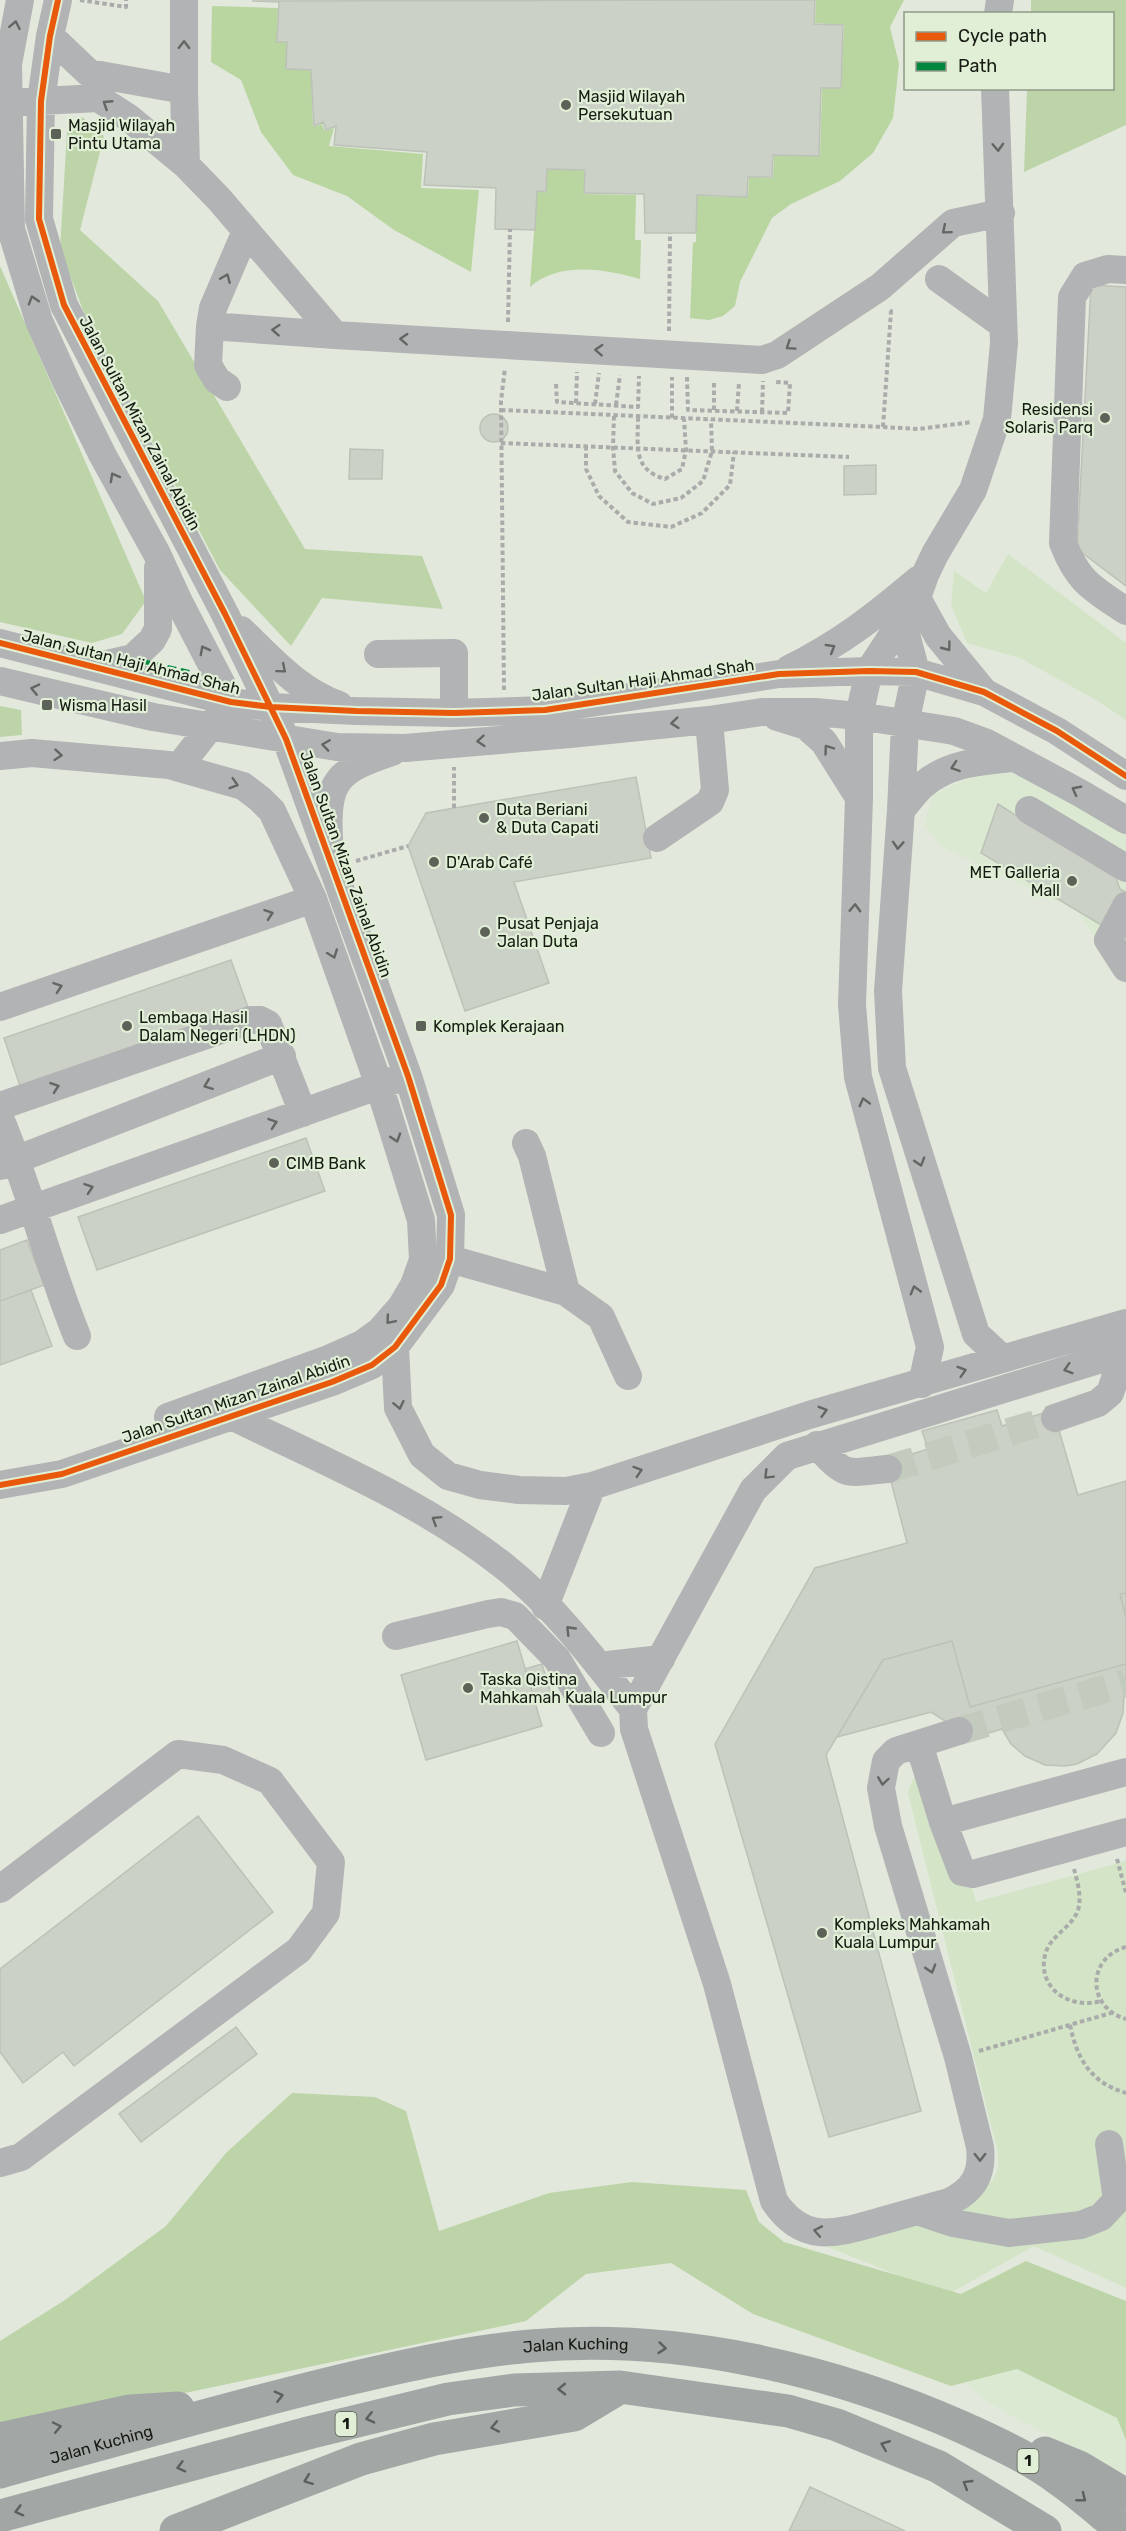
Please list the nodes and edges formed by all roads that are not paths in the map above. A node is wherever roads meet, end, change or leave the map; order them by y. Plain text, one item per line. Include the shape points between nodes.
1 (20, 0) edge
2 (80, 0) edge
3 (184, 0) edge
4 (54, 17) edge
5 (183, 90) junction
6 (995, 90) edge
7 (41, 101) junction
8 (8, 103) junction
9 (186, 165) junction
10 (1001, 213) junction
11 (246, 231) junction
12 (1126, 270) edge
13 (939, 279) dead end
14 (1003, 325) junction
15 (210, 326) junction
16 (334, 335) junction
17 (227, 387) dead end
18 (158, 554) junction
19 (915, 597) junction
20 (1126, 611) edge
21 (225, 614) junction
22 (0, 643) edge
23 (378, 654) dead end
24 (97, 667) junction
25 (869, 671) junction
26 (916, 672) junction
27 (779, 674) junction
28 (0, 681) edge
29 (984, 692) junction
30 (231, 702) junction
31 (271, 707) junction
32 (356, 711) junction
33 (762, 712) junction
34 (454, 713) junction
35 (858, 716) junction
36 (153, 717) junction
37 (709, 720) junction
38 (904, 724) junction
39 (208, 727) junction
40 (286, 739) junction
41 (405, 748) junction
42 (0, 756) edge
43 (1012, 758) junction
44 (174, 766) junction
45 (1126, 776) edge
46 (859, 798) junction
47 (901, 810) junction
48 (1029, 810) dead end
49 (1126, 820) edge
50 (657, 838) dead end
51 (343, 860) junction
52 (1126, 868) edge
53 (313, 899) junction
54 (1126, 906) edge
55 (1126, 967) edge
56 (1, 1004) edge
57 (282, 1056) junction
58 (408, 1076) junction
59 (380, 1085) junction
60 (0, 1106) edge
61 (303, 1113) junction
62 (0, 1118) edge
63 (526, 1143) dead end
64 (9, 1163) edge
65 (34, 1208) junction
66 (0, 1220) edge
67 (450, 1259) junction
68 (566, 1292) junction
69 (1126, 1323) edge
70 (77, 1336) dead end
71 (395, 1347) junction
72 (1125, 1350) edge
73 (1003, 1359) junction
74 (628, 1376) dead end
75 (922, 1384) junction
76 (231, 1416) junction
77 (1055, 1418) tunnel mouth
78 (817, 1445) junction
79 (888, 1469) tunnel mouth
80 (0, 1477) edge
81 (0, 1485) edge
82 (592, 1486) junction
83 (545, 1606) junction
84 (396, 1636) dead end
85 (661, 1659) junction
86 (599, 1666) junction
87 (633, 1709) junction
88 (959, 1731) tunnel mouth
89 (601, 1733) dead end
90 (919, 1744) junction
91 (1126, 1772) edge
92 (943, 1822) junction
93 (1118, 1834) edge
94 (0, 1889) edge
95 (1109, 2144) dead end
96 (0, 2163) edge
97 (917, 2211) junction
98 (620, 2387) junction
99 (247, 2403) junction
100 (921, 2409) junction
101 (0, 2439) edge
102 (0, 2472) edge
103 (1126, 2495) edge
104 (78, 2496) junction
105 (0, 2516) edge
106 (188, 2526) edge
107 (40, 2531) edge
108 (1045, 2531) edge
109 (1123, 2531) edge

8 -> 1 street via 8,64
2 - 4 street via 72,10
5 -> 3 street
4 - 5 street via 89,73
4 - 7 street, Jalan Sultan Mizan Zainal Abidin
5 - 9 street
6 -> 10 street
7 - 8 street
9 -> 7 street via 98,98
7 - 21 street, Jalan Sultan Mizan Zainal Abidin via 39,219 63,305
18 -> 8 street via 102,454 39,321 12,229
9 - 11 street
10 - 14 street
10 -> 16 street via 953,223 880,287 777,355 762,360 680,364 507,345
15 -> 11 street via 213,308
11 - 16 street
12 - 20 street via 1108,268 1085,276 1072,297 1063,543 1084,582
13 - 14 street
14 - 19 street via 997,419 973,490
16 -> 15 street
15 - 17 street via 208,365
18 - 24 street via 158,629 133,658
30 -> 18 street
19 - 25 street
19 - 26 street
27 -> 19 street
19 -> 29 street via 938,636
21 - 31 street, Jalan Sultan Mizan Zainal Abidin
21 -> 32 street via 311,694
22 - 24 street, Jalan Sultan Haji Ahmad Shah
23 - 34 street via 454,653
24 - 30 street, Jalan Sultan Haji Ahmad Shah
25 - 26 street, Jalan Sultan Haji Ahmad Shah
25 - 27 street, Jalan Sultan Haji Ahmad Shah
25 - 35 street
26 - 29 street, Jalan Sultan Haji Ahmad Shah
26 - 38 street
27 - 34 street, Jalan Sultan Haji Ahmad Shah via 545,710
36 -> 28 street
29 - 45 street, Jalan Sultan Haji Ahmad Shah via 1057,731
30 - 31 street, Jalan Sultan Haji Ahmad Shah
30 - 39 street
31 - 32 street, Jalan Sultan Haji Ahmad Shah
31 - 40 street, Jalan Sultan Mizan Zainal Abidin
32 - 34 street, Jalan Sultan Haji Ahmad Shah
33 - 35 street
33 - 37 street
46 -> 33 street via 824,742 806,726
35 - 38 street
35 - 46 street
36 - 39 street
36 - 44 street via 169,739
37 -> 41 street
37 - 50 street via 716,790 710,802
38 - 43 street via 954,731 987,743
38 - 47 street
39 - 40 street
39 - 44 street
41 -> 40 street via 337,747
40 - 51 street, Jalan Sultan Mizan Zainal Abidin
41 - 51 street via 359,765 332,789 328,813
42 -> 44 street, Jalan Sultan Mizan Zainal Abidin via 32,753
43 -> 47 street via 968,763 941,772 922,785
49 -> 43 street
44 -> 53 street, Jalan Sultan Mizan Zainal Abidin via 243,786 260,799 272,811
75 -> 46 street via 930,1347 858,1077 852,1005
47 -> 73 street via 888,991 892,1068 976,1334
48 - 52 street
51 - 58 street, Jalan Sultan Mizan Zainal Abidin
56 -> 53 street
53 -> 59 street, Jalan Sultan Mizan Zainal Abidin
54 - 55 street via 1108,940
60 -> 57 street via 250,1020 268,1024
57 - 61 street
57 -> 64 street
58 - 59 street
58 - 67 street, Jalan Sultan Mizan Zainal Abidin via 451,1215
59 - 61 street
59 -> 80 street, Jalan Sultan Mizan Zainal Abidin via 422,1220 423,1260 414,1285 380,1331 326,1360
65 -> 61 street
62 - 64 street
63 - 68 street
64 - 65 street
65 - 66 street
65 - 70 street
67 - 68 street
67 - 71 street, Jalan Sultan Mizan Zainal Abidin via 441,1285
68 - 74 street via 601,1317
69 - 73 street
71 - 76 street, Jalan Sultan Mizan Zainal Abidin via 372,1365 332,1382
71 -> 82 street via 398,1408 422,1455 448,1476 519,1490 566,1491
72 - 77 street via 1110,1393 1098,1403
72 -> 78 street
75 -> 73 street
82 -> 75 street via 809,1415
76 - 81 street, Jalan Sultan Mizan Zainal Abidin via 62,1474
83 -> 76 street via 506,1568 407,1502
78 - 79 street via 839,1469
78 -> 85 street via 787,1456 753,1490
82 - 83 street
86 -> 83 street via 574,1633
84 - 89 street via 488,1614 515,1616 557,1659
85 - 86 street
85 - 87 street
86 - 87 street
97 -> 87 street via 837,2233 821,2233 799,2227 774,2201 717,1984 634,1729
88 - 90 street
90 - 92 street
90 -> 97 street via 896,1751 886,1761 881,1788 888,1826 958,2058 981,2162 978,2176 961,2196
91 - 92 street
92 - 93 street via 962,1872 973,1874
94 - 96 street via 178,1754 223,1760 270,1781 331,1862 326,1913 299,1950 21,2157
95 - 97 street via 1117,2200 1101,2217 1081,2225 1009,2234 952,2223
98 -> 104 highway, 1 via 514,2390 448,2399
98 -> 106 highway via 574,2415 434,2439 361,2459
108 -> 98 highway, 1 via 939,2467 837,2426 788,2411
99 -> 100 highway, Jalan Kuching / 1 via 457,2355 533,2346 618,2344 766,2362
101 -> 99 highway via 130,2411
99 - 102 highway, Jalan Kuching / 1
100 - 103 highway via 1079,2467
100 -> 109 highway, Jalan Kuching / 1 via 991,2441 1057,2478
104 -> 105 highway, 1
104 - 107 highway

